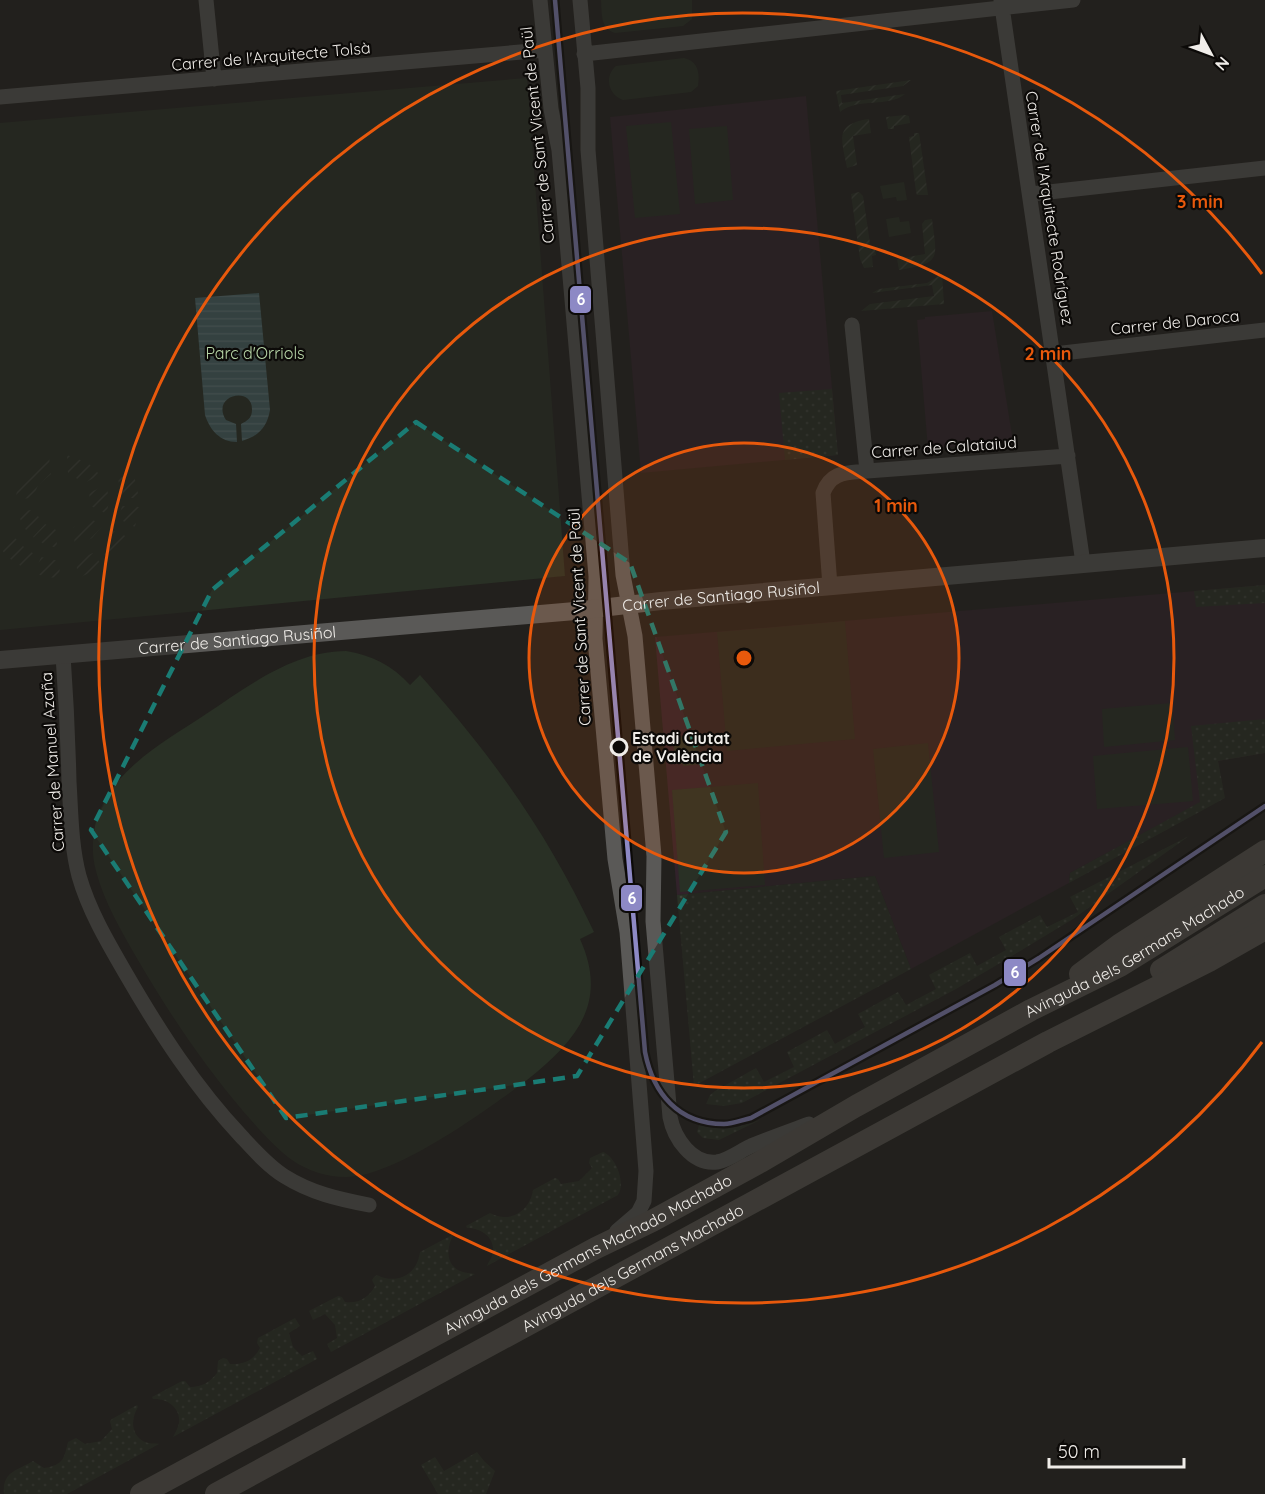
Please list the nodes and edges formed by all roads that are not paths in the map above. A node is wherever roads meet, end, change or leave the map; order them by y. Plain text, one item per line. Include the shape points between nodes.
1 (206, 0) edge
2 (540, 0) edge
3 (580, 0) edge
4 (1073, 0) edge
5 (1002, 4) edge
6 (544, 50) junction
7 (584, 54) junction
8 (214, 79) junction
9 (0, 97) edge
10 (1265, 168) edge
11 (1030, 194) junction
12 (852, 325) dead end
13 (1265, 330) edge
14 (1054, 354) junction
15 (1068, 456) junction
16 (867, 471) junction
17 (1265, 548) edge
18 (1083, 563) junction
19 (830, 586) junction
20 (629, 605) junction
21 (595, 609) junction
22 (63, 655) junction
23 (0, 660) edge
24 (1265, 851) edge
25 (1265, 876) edge
26 (1265, 905) edge
27 (1265, 929) edge
28 (1031, 1010) junction
29 (1048, 1042) junction
30 (856, 1106) junction
31 (369, 1205) dead end
32 (596, 1248) junction
33 (141, 1494) edge
34 (216, 1494) edge

1 - 8 street
2 - 6 street, Carrer de Sant Vicent de Paül
3 - 7 street
4 - 5 street
5 - 7 street
5 - 11 street, Carrer de l'Arquitecte Rodríguez
6 - 8 street, Carrer de l'Arquitecte Tolsà
6 - 21 street, Carrer de Sant Vicent de Paül via 559,150 596,576
7 - 20 street via 591,185 623,575
8 - 9 street, Carrer de l'Arquitecte Tolsà
10 - 11 street
11 - 14 street, Carrer de l'Arquitecte Rodríguez
12 - 16 street
13 - 14 street, Carrer de Daroca
14 - 15 street, Carrer de l'Arquitecte Rodríguez
15 - 16 street, Carrer de Calataiud
15 - 18 street, Carrer de l'Arquitecte Rodríguez
16 - 19 street, Carrer de Calataiud via 846,473 826,483 823,493
17 - 18 street, Carrer de Santiago Rusiñol
18 - 19 street, Carrer de Santiago Rusiñol
19 - 20 street, Carrer de Santiago Rusiñol
20 - 21 street, Carrer de Santiago Rusiñol
20 - 30 street via 654,856 653,921 672,1128 694,1156 717,1162
21 - 22 street, Carrer de Santiago Rusiñol
21 - 32 street, Carrer de Sant Vicent de Paül via 615,860 627,932 646,1191 638,1213
22 - 23 street, Carrer de Santiago Rusiñol
22 - 31 street, Carrer de Manuel Azaña via 71,828 79,875 110,946 185,1067 256,1152 309,1190
24 - 28 main road, Avinguda dels Germans Machado via 1119,945
25 - 28 main road, Avinguda dels Germans Machado via 1120,966
26 - 29 main road, Avinguda dels Germans Machado
27 - 29 main road, Avinguda dels Germans Machado
28 - 30 main road, Avinguda dels Germans Machado Machado
29 - 34 main road, Avinguda dels Germans Machado
30 - 32 main road, Avinguda dels Germans Machado Machado via 762,1161
32 - 33 main road, Avinguda dels Germans Machado Machado

